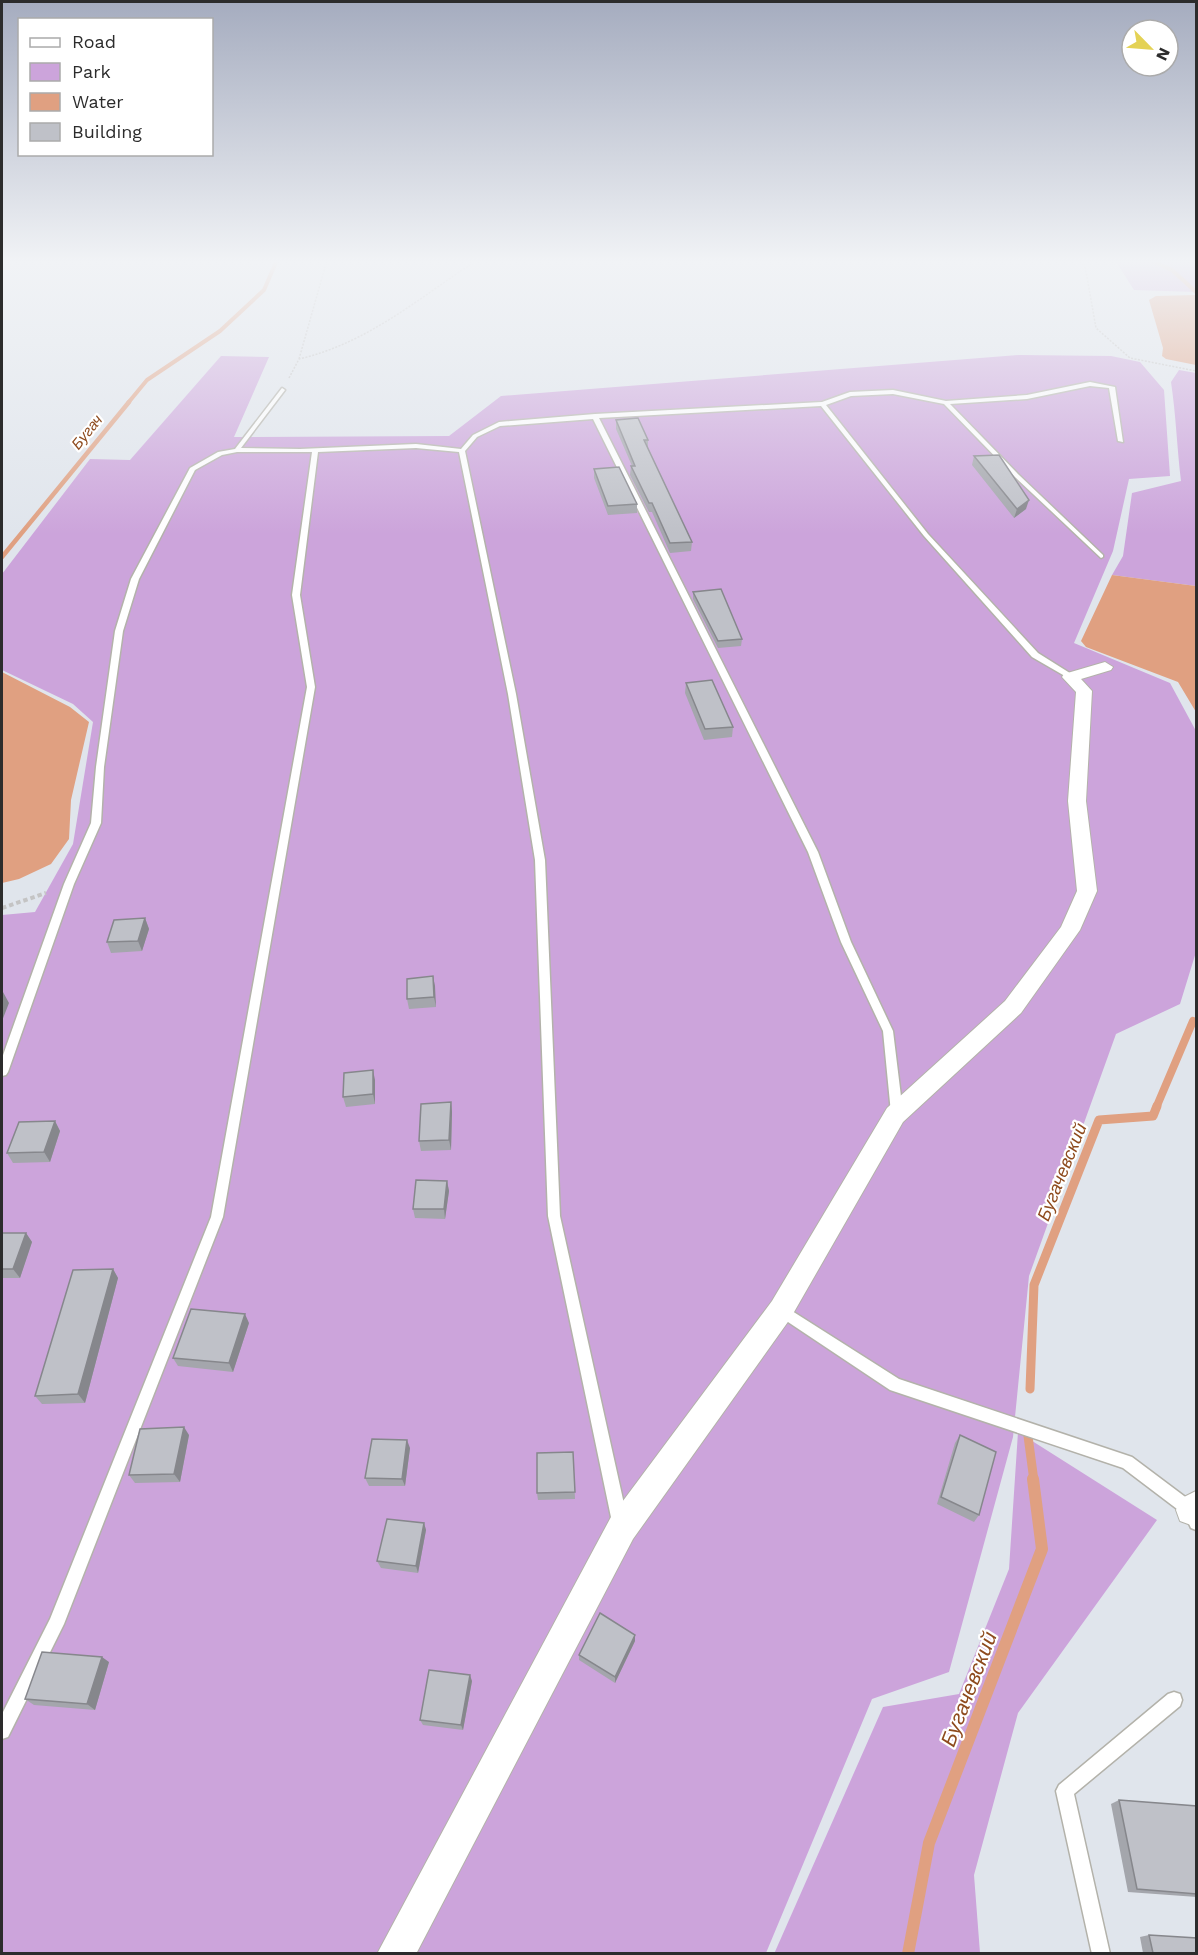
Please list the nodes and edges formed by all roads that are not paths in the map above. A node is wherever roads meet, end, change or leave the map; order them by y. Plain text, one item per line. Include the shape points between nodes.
1 (282, 390) road end
2 (946, 403) junction
3 (823, 404) junction
4 (596, 416) junction
5 (1120, 441) dead end
6 (237, 450) junction
7 (315, 450) junction
8 (462, 451) junction
9 (1101, 556) dead end
10 (1105, 667) dead end
11 (1070, 678) junction
12 (2, 1072) edge
13 (897, 1113) junction
14 (781, 1310) junction
15 (1195, 1513) edge
16 (622, 1528) junction
17 (1174, 1700) dead end
18 (2, 1731) edge
19 (396, 1953) edge
20 (1101, 1953) edge

1 - 6 lane
2 - 3 lane via 892,392 850,394
2 - 5 lane via 1027,397 1090,384 1112,387
2 - 9 lane
3 - 4 lane
3 - 11 lane via 934,543 1035,655
4 - 8 lane via 499,424 475,435
4 - 13 lane via 813,852 846,942 888,1031
6 - 7 lane
6 - 12 lane via 220,453 192,469 135,579 119,631 96,823 69,884
7 - 8 lane via 401,446
7 - 18 lane via 296,595 311,687 217,1217 56,1623
8 - 16 lane via 512,694 540,860 554,1216
10 - 11 street
11 - 13 street via 1083,691 1077,801 1087,891 1070,930 1013,1007
13 - 14 street
14 - 15 lane via 895,1384 1127,1462
14 - 16 street
16 - 19 street
17 - 20 lane via 1065,1791

